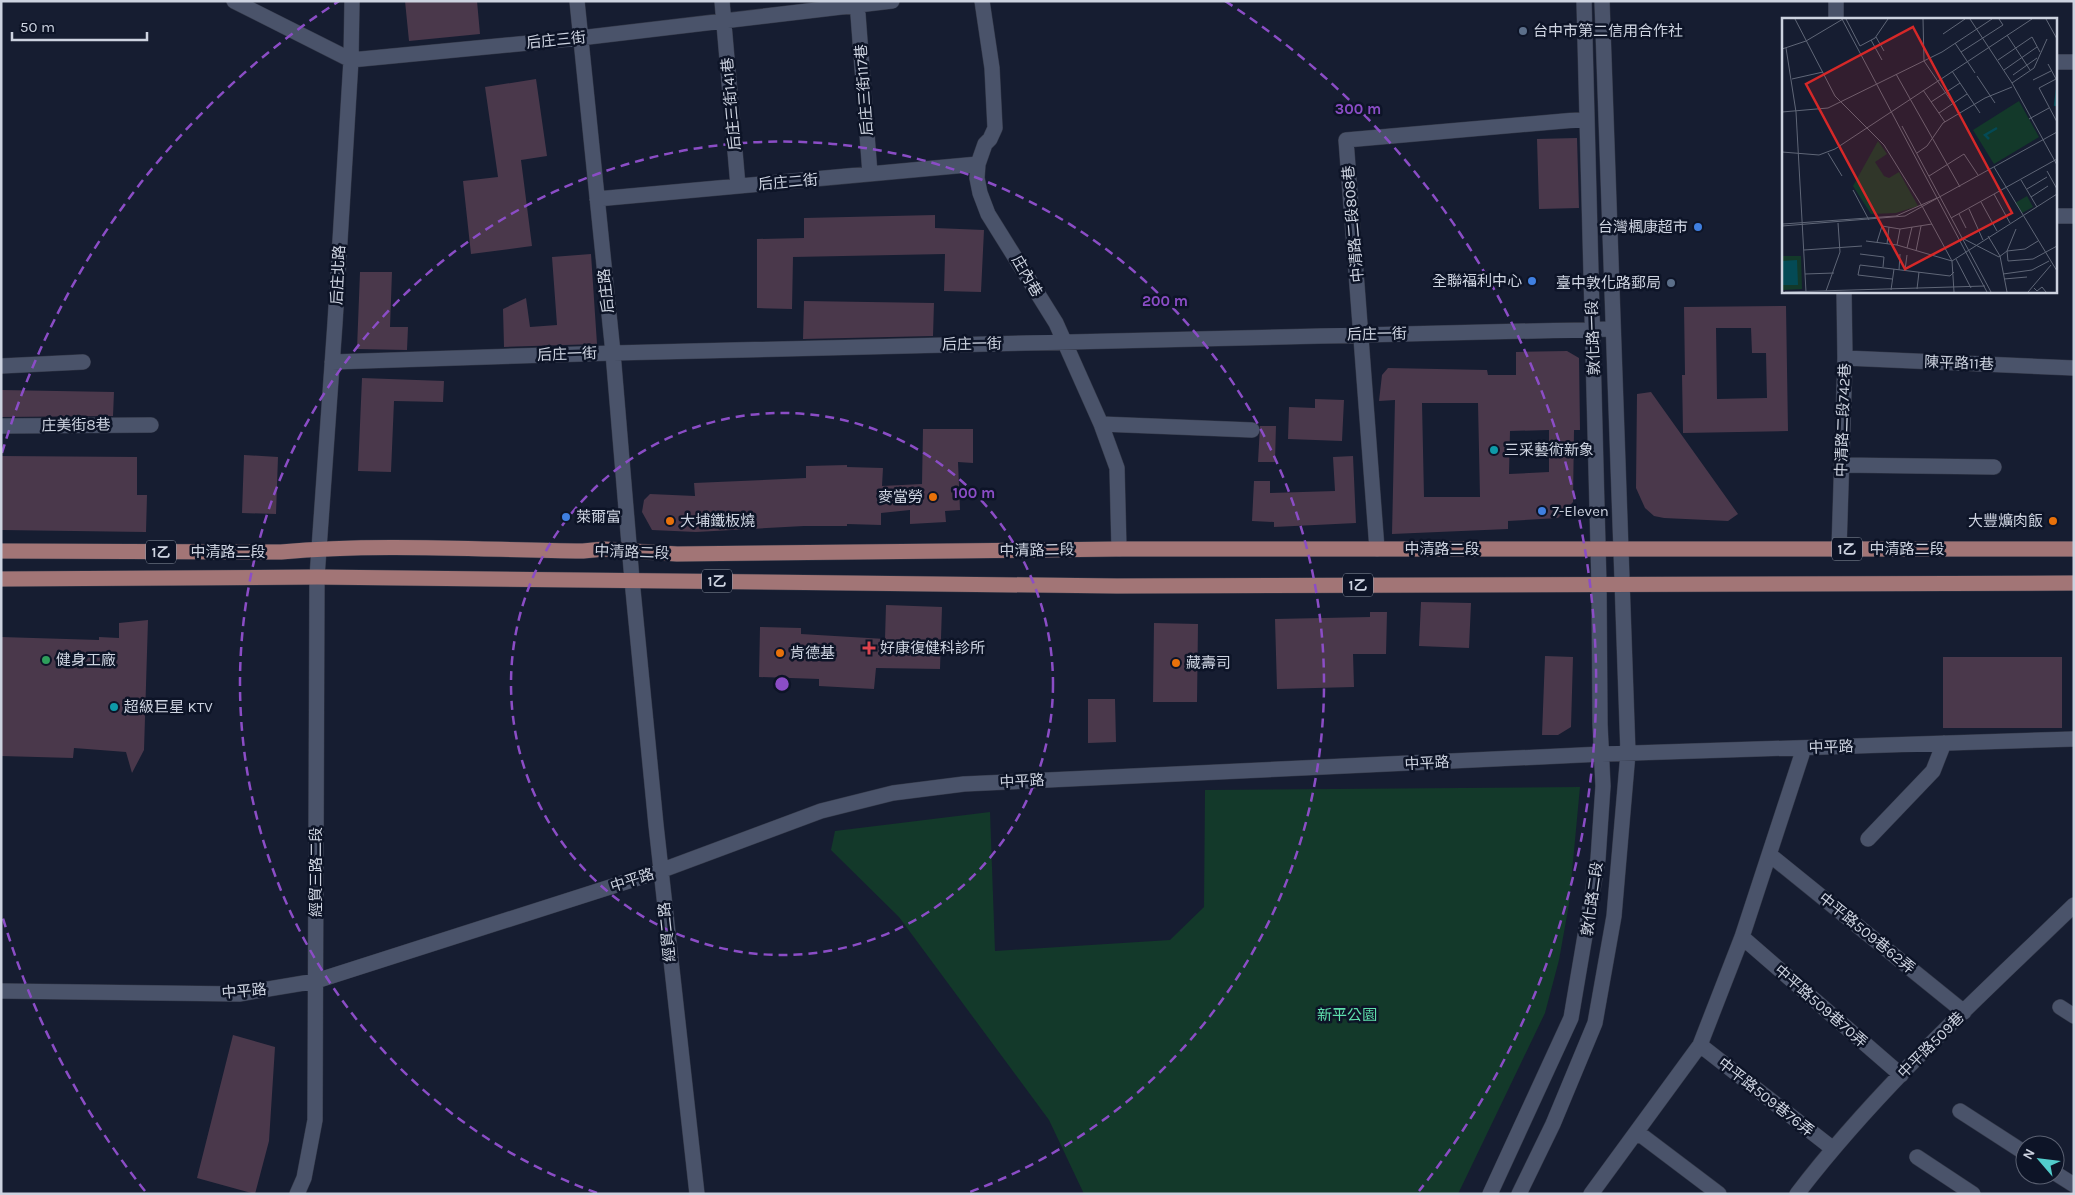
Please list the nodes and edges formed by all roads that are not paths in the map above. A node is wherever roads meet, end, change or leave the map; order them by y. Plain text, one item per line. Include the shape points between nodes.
1 (234, 1) edge
2 (352, 1) edge
3 (577, 1) edge
4 (722, 1) edge
5 (892, 1) edge
6 (982, 1) edge
7 (1584, 1) edge
8 (1602, 1) edge
9 (1836, 1) edge
10 (857, 4) edge
11 (1836, 18) edge
12 (724, 22) junction
13 (580, 38) junction
14 (351, 60) junction
15 (2058, 62) edge
16 (2074, 62) edge
17 (1587, 119) junction
18 (978, 164) junction
19 (870, 174) junction
20 (738, 186) junction
21 (597, 199) junction
22 (2058, 216) edge
23 (2074, 216) edge
24 (1844, 292) edge
25 (1592, 329) junction
26 (1612, 329) junction
27 (1362, 335) junction
28 (1065, 342) junction
29 (613, 353) junction
30 (1845, 358) junction
31 (82, 362) dead end
32 (332, 362) junction
33 (1, 366) edge
34 (2074, 368) edge
35 (150, 424) dead end
36 (1101, 424) junction
37 (1, 426) edge
38 (1252, 430) dead end
39 (1842, 465) junction
40 (1994, 467) dead end
41 (2070, 545) edge
42 (320, 548) junction
43 (1119, 549) junction
44 (1377, 549) junction
45 (1598, 549) junction
46 (1620, 549) junction
47 (1840, 549) junction
48 (630, 550) junction
49 (1, 552) edge
50 (317, 577) junction
51 (1, 579) edge
52 (632, 580) junction
53 (2074, 583) edge
54 (1599, 585) junction
55 (1621, 585) junction
56 (2074, 738) edge
57 (1944, 743) junction
58 (1804, 748) junction
59 (1628, 753) junction
60 (1602, 754) junction
61 (1868, 839) dead end
62 (1770, 854) junction
63 (660, 871) junction
64 (2074, 905) edge
65 (1742, 937) junction
66 (316, 981) junction
67 (1, 991) edge
68 (2060, 1007) dead end
69 (1964, 1012) junction
70 (2074, 1016) edge
71 (1700, 1045) junction
72 (1901, 1075) junction
73 (1960, 1111) dead end
74 (1637, 1132) junction
75 (2015, 1147) edge
76 (1832, 1148) junction
77 (1917, 1157) dead end
78 (297, 1194) edge
79 (697, 1194) edge
80 (1490, 1194) edge
81 (1519, 1194) edge
82 (1592, 1194) edge
83 (1719, 1194) edge
84 (1797, 1194) edge
85 (1973, 1194) edge

1 - 14 street
2 - 14 street, 后庄北路
3 - 13 street, 后庄路
4 - 12 street, 后庄三街141巷
5 - 10 street, 后庄三街
6 - 18 street, 庄內巷 via 992,68 995,128
7 - 17 street, 敦化路一段
8 - 26 street, 敦化路一段
9 - 11 street
10 - 12 street, 后庄三街
10 - 19 street, 后庄三街117巷
12 - 13 street, 后庄三街
12 - 20 street, 后庄三街141巷
13 - 14 street, 后庄三街
13 - 21 street, 后庄路
14 - 32 street, 后庄北路
15 - 16 street
17 - 25 street, 敦化路一段
17 - 27 street, 中清路二段808巷 via 1346,140
18 - 19 street, 后庄二街
18 - 28 street, 庄內巷 via 977,178 988,214
19 - 20 street, 后庄二街
20 - 21 street, 后庄二街
21 - 29 street, 后庄路
22 - 23 street
24 - 30 street, 中清路二段742巷
25 - 26 street, 后庄一街
25 - 27 street, 后庄一街
25 - 45 street, 敦化路一段
26 - 46 street, 敦化路一段
27 - 28 street, 后庄一街
27 - 44 street, 中清路二段808巷
28 - 29 street, 后庄一街
28 - 36 street, 庄內巷
29 - 32 street, 后庄一街
29 - 48 street, 后庄路
30 - 34 street, 陳平路11巷
30 - 39 street, 中清路二段742巷
31 - 33 street
32 - 42 street, 后庄北路
35 - 37 street, 庄美街8巷
36 - 38 street
36 - 43 street, 庄內巷 via 1117,468
39 - 40 street
39 - 47 street, 中清路二段742巷
41 - 47 main road, 中清路二段 / 1乙
42 - 48 main road, 中清路二段 / 1乙
42 - 49 main road, 中清路二段 / 1乙 via 281,552
42 - 50 street, 經貿三路二段
43 - 44 main road, 中清路二段 / 1乙
43 - 48 main road, 中清路二段 / 1乙 via 697,554
44 - 45 main road, 中清路二段 / 1乙
45 - 46 main road, 中清路二段 / 1乙
45 - 54 street, 敦化路一段
46 - 47 main road, 中清路二段 / 1乙
46 - 55 street, 敦化路一段
48 - 52 street, 后庄路
50 - 51 main road, 中清路二段 / 1乙
50 - 52 main road, 中清路二段 / 1乙
50 - 66 street, 經貿三路二段
52 - 54 main road, 中清路二段 / 1乙 via 1117,586
52 - 63 street, 經貿二路
53 - 55 main road, 中清路二段 / 1乙
54 - 55 main road, 中清路二段 / 1乙
54 - 60 street, 敦化路二段
55 - 59 street, 敦化路二段
56 - 57 street, 中平路
57 - 58 street, 中平路
57 - 61 street via 1933,771
58 - 59 street, 中平路
58 - 62 street
59 - 60 street, 中平路
59 - 81 street, 敦化路二段 via 1614,916 1595,1023 1553,1124
60 - 63 street, 中平路 via 964,784 893,793 821,811
60 - 80 street, 敦化路二段 via 1598,859 1571,1018
62 - 65 street
62 - 69 street, 中平路509巷62弄
63 - 66 street, 中平路
63 - 79 street, 經貿二路
64 - 69 street, 中平路509巷
65 - 71 street
65 - 72 street, 中平路509巷70弄
66 - 67 street, 中平路 via 239,994
66 - 78 street, 經貿三路二段 via 315,1120 304,1178
68 - 70 street
69 - 72 street, 中平路509巷
71 - 74 street
71 - 76 street, 中平路509巷76弄
72 - 76 street, 中平路509巷
73 - 75 street
74 - 82 street
74 - 83 street
76 - 84 street, 中平路509巷
77 - 85 street

